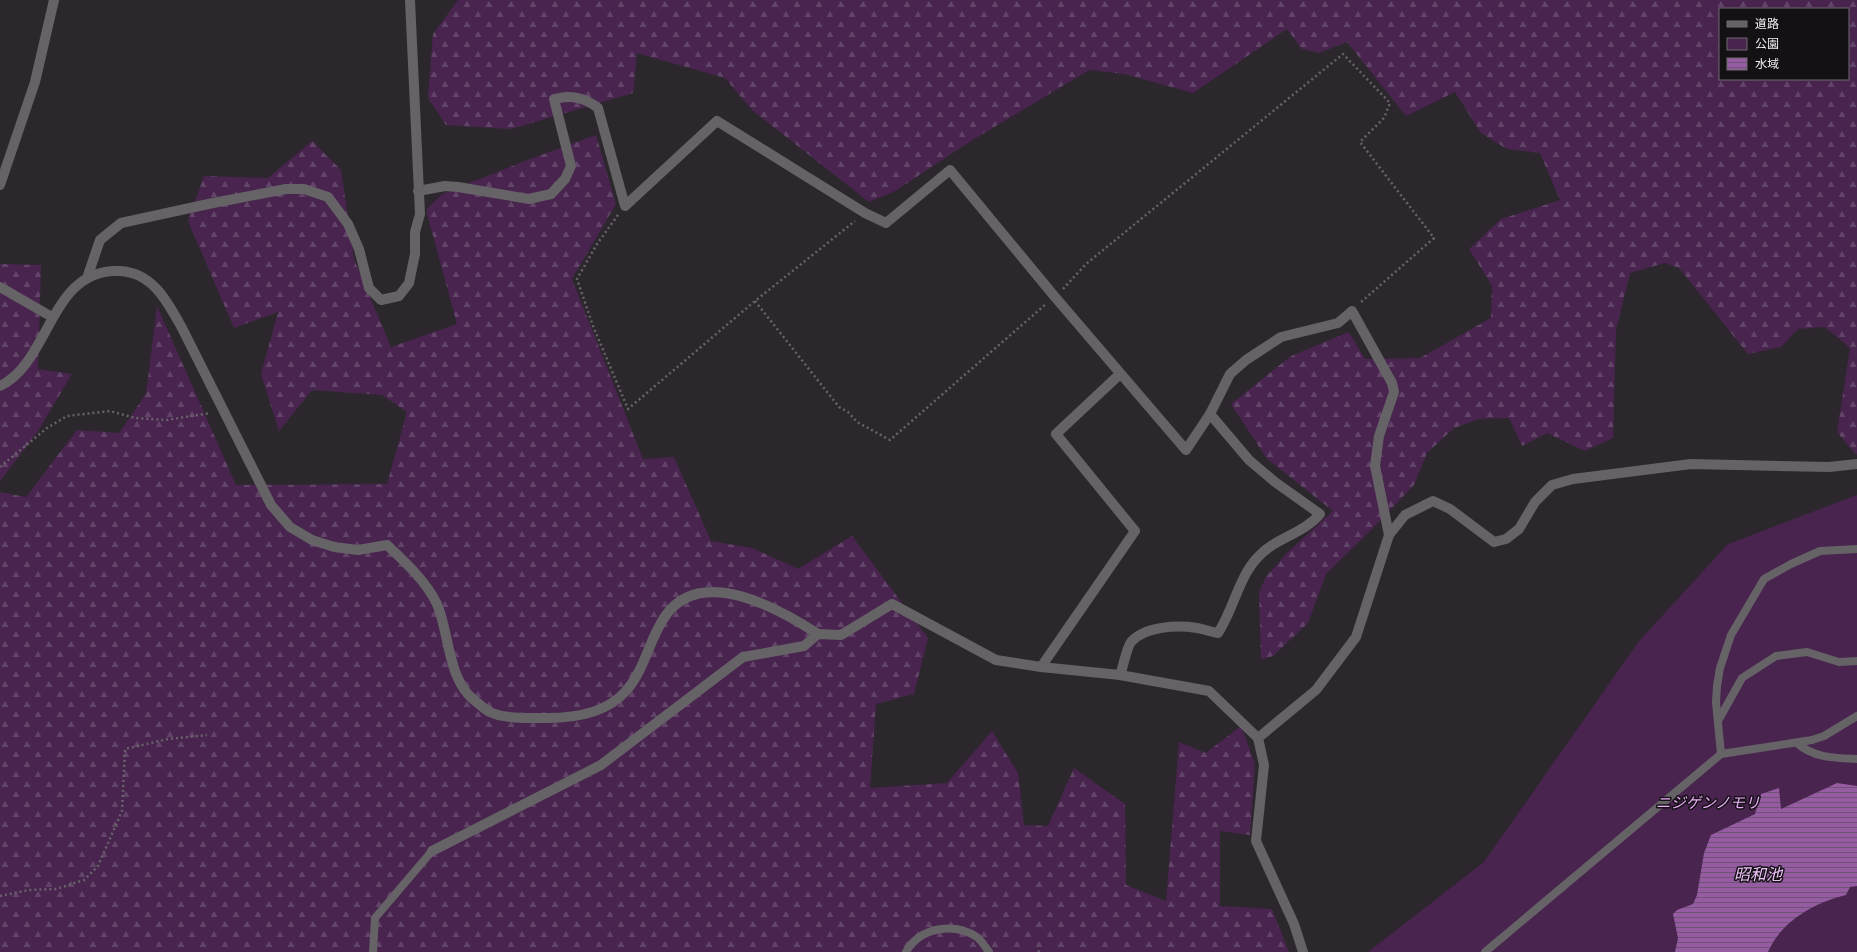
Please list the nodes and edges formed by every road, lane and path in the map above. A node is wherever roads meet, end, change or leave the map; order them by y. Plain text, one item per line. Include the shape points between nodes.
1 (54, 0) edge
2 (410, 0) edge
3 (0, 186) edge
4 (418, 191) junction
5 (625, 206) junction
6 (865, 213) junction
7 (87, 278) junction
8 (0, 287) edge
9 (1055, 297) junction
10 (755, 301) junction
11 (1352, 311) junction
12 (52, 317) junction
13 (1120, 374) junction
14 (0, 386) edge
15 (224, 411) junction
16 (1210, 414) junction
17 (1857, 464) edge
18 (0, 467) edge
19 (1389, 535) junction
20 (1857, 549) edge
21 (818, 634) junction
22 (1857, 661) edge
23 (1041, 667) junction
24 (1120, 675) junction
25 (1857, 716) edge
26 (1718, 722) junction
27 (207, 735) dead end
28 (1258, 738) junction
29 (1797, 743) junction
30 (1721, 754) junction
31 (1857, 759) edge
32 (432, 851) joint
33 (0, 896) edge
34 (373, 952) edge
35 (906, 952) edge
36 (989, 952) edge
37 (1303, 952) edge
38 (1485, 952) edge

1 - 3 street via 35,82
2 - 4 street
4 - 5 street via 445,186 529,199 551,194 565,180 571,166 554,99 567,96 589,102 598,108
4 - 7 street via 420,214 415,232 415,254 409,284 399,296 381,300 369,288 348,224 328,197 304,189 213,203 120,223 100,240
5 - 6 street via 717,121
5 - 10 path via 597,244 577,279 593,326 628,409
6 - 9 street via 886,223 950,170
6 - 10 path
7 - 12 street via 68,294
7 - 15 street via 109,271 132,272 152,284 168,303
8 - 12 street
9 - 10 path via 890,440 857,422 840,407
9 - 11 path via 1086,264 1343,54 1390,102 1384,118 1360,142 1434,238
9 - 13 street
11 - 16 street via 1338,323 1281,337 1246,360 1230,374
11 - 19 street via 1392,383 1394,392 1378,436 1375,466
12 - 14 street via 27,363 9,382
13 - 16 street via 1186,450
13 - 23 street via 1056,434 1135,531
15 - 18 path via 166,420 135,418 110,411 67,416 47,428
15 - 21 street via 271,505 290,527 312,540 334,547 358,550 387,544 406,563 436,603 458,678 471,698 491,712 518,717 557,718 581,715 604,708 624,694 638,675 666,615 678,603 701,593 720,592 758,602 789,615
16 - 24 street via 1249,460 1320,514 1312,522 1268,547 1257,558 1247,572 1227,619 1218,633 1198,628 1167,627 1144,633 1130,643
17 - 19 street via 1829,467 1691,464 1573,480 1552,485 1535,502 1519,529 1506,539 1494,542 1450,509 1433,501 1405,515
19 - 28 street via 1356,637 1316,690
20 - 26 lane via 1820,551 1764,579 1736,624 1724,652 1717,686
21 - 23 street via 841,635 892,604 996,660
21 - 32 street via 804,646 743,657 601,765
22 - 26 lane via 1839,662 1807,652 1776,656 1742,678
23 - 24 street
24 - 28 street via 1209,691
25 - 29 lane via 1824,736
26 - 30 lane
27 - 33 path via 168,739 125,749 122,811 98,866 84,880 56,889 29,890
28 - 37 street via 1264,765 1256,841 1294,924
29 - 30 lane
29 - 31 lane via 1804,749 1822,756
30 - 38 lane
32 - 34 lane via 375,918
35 - 36 lane via 911,944 932,930 953,928 978,938

